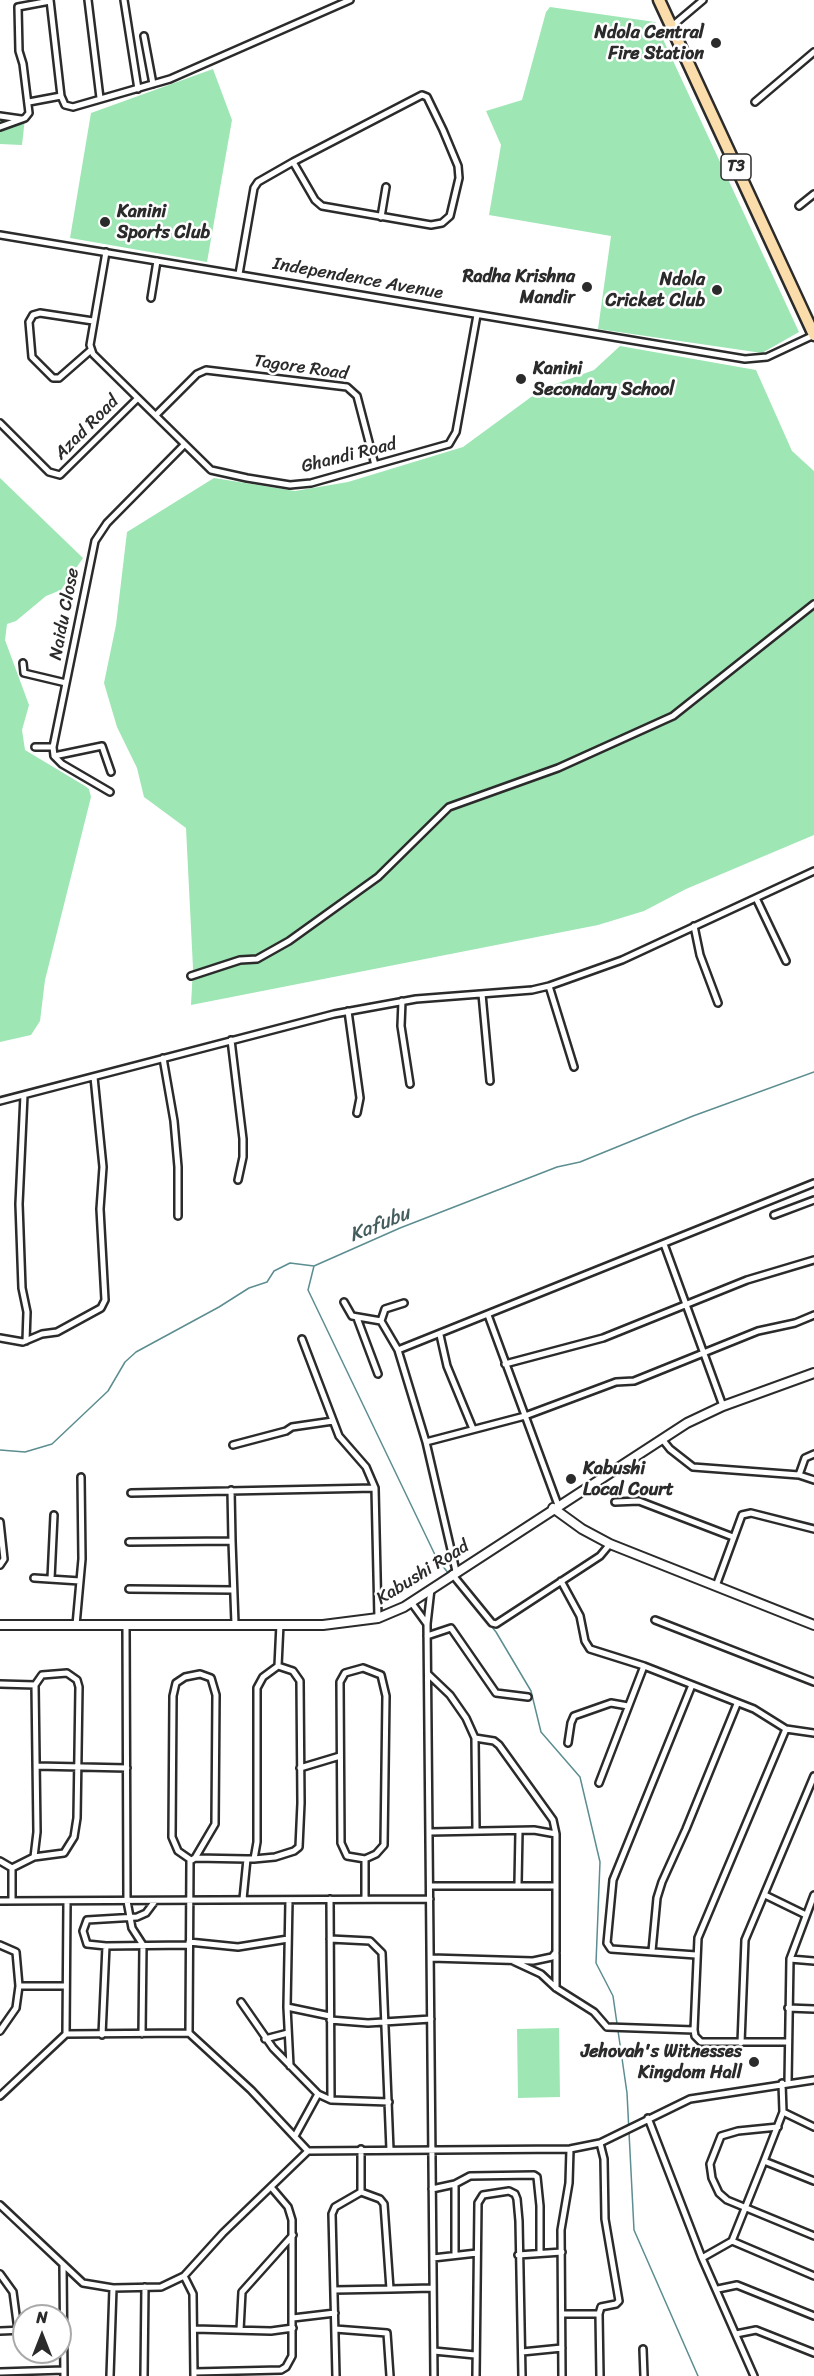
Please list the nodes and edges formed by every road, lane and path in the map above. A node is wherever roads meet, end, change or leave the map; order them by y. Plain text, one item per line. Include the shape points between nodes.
1 (88, 0) edge
2 (124, 0) edge
3 (350, 0) edge
4 (658, 0) edge
5 (703, 0) edge
6 (50, 1) edge
7 (671, 27) junction
8 (144, 36) dead end
9 (814, 52) edge
10 (153, 84) junction
11 (138, 89) junction
12 (61, 96) junction
13 (100, 98) junction
14 (29, 102) junction
15 (754, 102) dead end
16 (0, 116) edge
17 (23, 119) junction
18 (0, 127) edge
19 (293, 162) junction
20 (386, 187) dead end
21 (814, 194) edge
22 (800, 206) dead end
23 (381, 217) junction
24 (0, 235) edge
25 (105, 252) junction
26 (157, 261) junction
27 (239, 274) junction
28 (151, 298) dead end
29 (477, 315) junction
30 (93, 321) junction
31 (814, 335) edge
32 (91, 350) junction
33 (137, 399) junction
34 (156, 414) junction
35 (0, 423) edge
36 (184, 445) junction
37 (375, 465) junction
38 (814, 604) edge
39 (23, 663) dead end
40 (66, 683) junction
41 (35, 747) dead end
42 (53, 747) junction
43 (54, 756) junction
44 (111, 772) dead end
45 (110, 792) dead end
46 (814, 871) edge
47 (756, 898) junction
48 (694, 926) junction
49 (786, 961) dead end
50 (191, 976) dead end
51 (549, 986) junction
52 (482, 994) junction
53 (402, 1001) junction
54 (718, 1003) dead end
55 (348, 1011) junction
56 (231, 1040) junction
57 (163, 1058) junction
58 (574, 1067) dead end
59 (94, 1077) junction
60 (490, 1081) dead end
61 (410, 1084) dead end
62 (24, 1095) junction
63 (0, 1101) edge
64 (357, 1113) dead end
65 (238, 1180) dead end
66 (814, 1184) edge
67 (814, 1200) edge
68 (774, 1215) dead end
69 (178, 1216) dead end
70 (664, 1244) junction
71 (814, 1260) edge
72 (344, 1302) dead end
73 (404, 1304) dead end
74 (686, 1304) junction
75 (488, 1315) junction
76 (814, 1315) edge
77 (357, 1318) junction
78 (381, 1321) junction
79 (440, 1335) junction
80 (0, 1338) edge
81 (302, 1339) dead end
82 (26, 1341) junction
83 (398, 1350) junction
84 (704, 1353) junction
85 (505, 1364) junction
86 (378, 1374) dead end
87 (814, 1374) edge
88 (723, 1406) junction
89 (525, 1416) junction
90 (333, 1421) junction
91 (472, 1429) junction
92 (662, 1439) junction
93 (426, 1442) junction
94 (233, 1445) dead end
95 (814, 1454) edge
96 (799, 1475) junction
97 (81, 1477) dead end
98 (814, 1480) edge
99 (375, 1488) junction
100 (231, 1490) junction
101 (131, 1493) dead end
102 (615, 1502) dead end
103 (556, 1507) junction
104 (54, 1515) dead end
105 (0, 1522) edge
106 (814, 1529) edge
107 (733, 1537) junction
108 (232, 1541) junction
109 (129, 1542) dead end
110 (610, 1544) junction
111 (0, 1564) edge
112 (453, 1573) junction
113 (34, 1578) dead end
114 (51, 1579) junction
115 (80, 1581) junction
116 (561, 1581) junction
117 (717, 1586) junction
118 (431, 1588) junction
119 (129, 1589) dead end
120 (233, 1590) junction
121 (411, 1602) junction
122 (378, 1618) junction
123 (655, 1620) dead end
124 (235, 1624) junction
125 (280, 1624) junction
126 (426, 1624) junction
127 (0, 1625) edge
128 (76, 1625) junction
129 (126, 1625) junction
130 (814, 1625) edge
131 (427, 1636) junction
132 (278, 1666) junction
133 (644, 1666) junction
134 (428, 1674) junction
135 (814, 1682) edge
136 (0, 1684) edge
137 (35, 1685) junction
138 (692, 1685) junction
139 (528, 1697) dead end
140 (737, 1704) junction
141 (628, 1706) junction
142 (786, 1729) junction
143 (814, 1732) edge
144 (475, 1738) junction
145 (568, 1743) dead end
146 (340, 1756) junction
147 (36, 1766) junction
148 (79, 1766) junction
149 (127, 1768) junction
150 (300, 1768) junction
151 (814, 1776) edge
152 (599, 1783) dead end
153 (476, 1829) junction
154 (519, 1831) junction
155 (429, 1832) junction
156 (556, 1834) junction
157 (34, 1857) junction
158 (193, 1859) junction
159 (247, 1859) junction
160 (254, 1859) junction
161 (365, 1859) junction
162 (0, 1861) edge
163 (12, 1868) junction
164 (518, 1884) junction
165 (430, 1886) junction
166 (556, 1886) junction
167 (765, 1895) junction
168 (814, 1895) edge
169 (243, 1899) junction
170 (330, 1899) junction
171 (365, 1899) junction
172 (430, 1899) junction
173 (155, 1900) junction
174 (189, 1900) junction
175 (289, 1900) junction
176 (0, 1901) edge
177 (12, 1901) junction
178 (67, 1901) junction
179 (128, 1901) junction
180 (806, 1915) junction
181 (129, 1918) junction
182 (288, 1939) junction
183 (330, 1940) junction
184 (189, 1943) junction
185 (0, 1945) edge
186 (143, 1945) junction
187 (106, 1946) junction
188 (652, 1951) junction
189 (556, 1952) junction
190 (696, 1955) junction
191 (431, 1958) junction
192 (790, 1959) junction
193 (512, 1960) junction
194 (814, 1961) edge
195 (19, 1986) junction
196 (66, 1986) junction
197 (556, 1988) junction
198 (241, 2002) dead end
199 (287, 2007) junction
200 (788, 2008) junction
201 (814, 2009) edge
202 (330, 2018) junction
203 (431, 2019) junction
204 (386, 2022) junction
205 (694, 2030) junction
206 (0, 2031) edge
207 (189, 2033) junction
208 (288, 2033) junction
209 (66, 2034) junction
210 (142, 2034) junction
211 (102, 2035) junction
212 (266, 2039) junction
213 (787, 2042) junction
214 (741, 2043) junction
215 (290, 2066) junction
216 (814, 2080) edge
217 (785, 2083) junction
218 (318, 2094) junction
219 (0, 2096) edge
220 (331, 2100) junction
221 (389, 2102) junction
222 (783, 2112) junction
223 (648, 2118) junction
224 (778, 2127) junction
225 (814, 2127) edge
226 (295, 2136) junction
227 (600, 2143) junction
228 (362, 2149) junction
229 (390, 2150) junction
230 (432, 2150) junction
231 (570, 2150) junction
232 (308, 2151) junction
233 (764, 2161) junction
234 (814, 2181) edge
235 (455, 2184) junction
236 (271, 2187) junction
237 (432, 2189) junction
238 (361, 2192) junction
239 (0, 2205) edge
240 (744, 2207) junction
241 (293, 2235) junction
242 (814, 2236) edge
243 (732, 2241) junction
244 (562, 2252) junction
245 (477, 2253) junction
246 (540, 2253) junction
247 (455, 2255) junction
248 (518, 2255) junction
249 (433, 2258) junction
250 (702, 2258) junction
251 (63, 2265) junction
252 (0, 2274) edge
253 (184, 2276) junction
254 (814, 2276) edge
255 (145, 2287) junction
256 (113, 2288) junction
257 (433, 2288) junction
258 (390, 2289) junction
259 (718, 2289) junction
260 (334, 2290) junction
261 (16, 2304) edge
262 (62, 2304) edge
263 (335, 2313) junction
264 (562, 2314) junction
265 (598, 2314) junction
266 (814, 2316) edge
267 (293, 2318) junction
268 (293, 2328) junction
269 (335, 2329) junction
270 (195, 2330) junction
271 (240, 2330) junction
272 (736, 2334) junction
273 (562, 2348) junction
274 (643, 2349) dead end
275 (434, 2351) junction
276 (522, 2352) junction
277 (814, 2353) edge
278 (475, 2355) junction
279 (0, 2372) edge
280 (64, 2373) edge
281 (21, 2374) edge
282 (194, 2374) edge
283 (240, 2374) edge
284 (110, 2376) edge
285 (144, 2376) edge
286 (336, 2376) edge
287 (390, 2376) edge
288 (434, 2376) edge
289 (476, 2376) edge
290 (522, 2376) edge
291 (562, 2376) edge
292 (600, 2376) edge
293 (644, 2376) edge
294 (754, 2376) edge

1 - 13 street
2 - 11 street
3 - 10 street
4 - 7 highway, T3
5 - 7 street
6 - 12 street
6 - 14 street via 18,8 19,51
7 - 31 highway, T3
8 - 10 street
9 - 15 street
10 - 11 street
11 - 13 street
12 - 13 street via 65,105 73,106
12 - 14 street
14 - 17 street via 29,115
16 - 17 street
17 - 18 street
19 - 23 street via 319,204
19 - 23 street via 426,96 458,166 451,213 435,225
19 - 27 street via 261,179 254,188
20 - 23 street
21 - 22 street
24 - 25 street, Independence Avenue
25 - 26 street, Independence Avenue
25 - 30 street
26 - 27 street, Independence Avenue
26 - 28 street
27 - 29 street, Independence Avenue
29 - 31 street, Independence Avenue via 755,360
29 - 37 street, Ghandi Road via 453,441 441,448
30 - 32 street
30 - 32 street via 40,313 33,315 30,322 32,357 53,378 59,378
32 - 33 street, Ghandi Road
33 - 34 street, Ghandi Road
33 - 35 street, Azad Road via 71,466 56,475
34 - 36 street, Ghandi Road
34 - 37 street, Tagore Road via 202,371 347,387 358,399
36 - 37 street, Ghandi Road via 214,471 290,485 334,478
36 - 40 street, Naidu Close via 96,536
38 - 50 street via 707,691 659,724 558,768 449,807 378,877 289,941 257,959 240,960
39 - 40 street via 24,673
40 - 42 street, Naidu Close
41 - 42 street
42 - 43 street, Naidu Close
43 - 44 street via 102,746
43 - 45 street via 71,771
46 - 47 street
47 - 48 street
47 - 49 street
48 - 51 street via 622,960
48 - 54 street
51 - 52 street
51 - 58 street
52 - 53 street
52 - 60 street
53 - 55 street
53 - 61 street via 401,1026
55 - 56 street
55 - 64 street via 360,1098
56 - 57 street
56 - 65 street via 243,1139
57 - 59 street
57 - 69 street via 174,1113
59 - 62 street
59 - 82 street via 103,1167 100,1209 105,1300 101,1308 88,1312 67,1328
62 - 63 street
62 - 82 street via 19,1203
66 - 70 street
67 - 68 street
70 - 74 street
70 - 75 street
71 - 74 street
72 - 77 street
73 - 78 street via 385,1309
74 - 84 street
74 - 85 street via 603,1338
75 - 79 street
75 - 85 street
76 - 84 street via 758,1331
77 - 78 street
77 - 86 street
78 - 83 street
79 - 83 street
79 - 91 street via 447,1366
80 - 82 street
81 - 90 street
83 - 93 street
84 - 88 street
84 - 89 street via 648,1376 616,1382
85 - 89 street
87 - 88 main road, Kabushi Road
88 - 92 main road, Kabushi Road
89 - 91 street
89 - 103 street
90 - 94 street via 292,1427
90 - 99 street via 339,1436 366,1467
91 - 93 street
92 - 96 street via 693,1467
92 - 103 main road, Kabushi Road
93 - 112 street
95 - 96 street via 805,1458
96 - 98 street
97 - 115 street
99 - 100 street
99 - 122 street
100 - 101 street
100 - 108 street
102 - 107 street via 639,1501
103 - 110 main road via 582,1529
103 - 112 main road, Kabushi Road
104 - 114 street
105 - 111 street via 4,1559
106 - 107 street via 746,1514 739,1520
107 - 117 street
108 - 109 street
108 - 120 street
110 - 116 street via 600,1556
110 - 117 main road
112 - 116 street via 496,1624
112 - 118 main road, Kabushi Road
113 - 114 street
114 - 115 street
115 - 128 street
116 - 133 street via 580,1616 586,1646
117 - 130 main road
118 - 121 main road, Kabushi Road
118 - 126 street
119 - 120 street
120 - 124 street
121 - 122 main road, Kabushi Road
121 - 126 street
122 - 125 main road, Kabushi Road via 344,1624
123 - 135 street
124 - 125 main road, Kabushi Road
124 - 129 main road, Kabushi Road
125 - 132 street
126 - 131 street
127 - 128 main road, Kabushi Road
128 - 129 main road, Kabushi Road
129 - 149 street
131 - 134 street
131 - 139 street via 451,1628 496,1693
132 - 150 street via 293,1671 300,1681
132 - 160 street via 263,1677 257,1688
133 - 138 street
133 - 141 street
134 - 144 street via 450,1695
134 - 155 street
136 - 137 street
137 - 147 street
137 - 148 street via 42,1676 60,1673 77,1680
138 - 140 street
138 - 188 street via 613,1880 608,1947
140 - 142 street via 754,1709
140 - 188 street via 662,1882
141 - 145 street via 610,1703 574,1716
141 - 152 street
142 - 143 street
142 - 190 street via 707,1912
144 - 153 street
144 - 156 street via 499,1745 553,1820
146 - 150 street
146 - 161 street via 341,1849 347,1856
146 - 161 street via 341,1677 357,1669 375,1671 384,1679 386,1696 385,1827 384,1845
147 - 148 street
147 - 157 street
148 - 149 street
148 - 157 street via 72,1844 64,1853
149 - 179 street
150 - 160 street via 299,1847 288,1854
151 - 167 street
153 - 154 street
153 - 155 street
154 - 156 street via 545,1830
154 - 164 street
155 - 165 street
156 - 166 street
157 - 163 street
158 - 158 street via 215,1824 216,1695 212,1678 200,1674 176,1683 173,1696 172,1837 178,1851
158 - 159 street
158 - 174 street
159 - 160 street
159 - 169 street
161 - 171 street
162 - 163 street
163 - 177 street
164 - 165 street
164 - 166 street
165 - 172 street
166 - 189 street
167 - 180 street
167 - 214 street via 742,1951
168 - 180 street
169 - 174 street
169 - 175 street
170 - 171 street
170 - 175 street
170 - 183 street
171 - 172 street
172 - 191 street
173 - 174 street
173 - 179 street
173 - 181 street via 146,1912
174 - 184 street
175 - 182 street
176 - 177 street
177 - 178 street
178 - 179 street
178 - 196 street
179 - 181 street
180 - 192 street
181 - 186 street
181 - 187 street via 87,1920 83,1930 87,1944
182 - 184 street via 238,1947
182 - 199 street
183 - 202 street
183 - 204 street via 363,1940 379,1949 383,1959
184 - 186 street
184 - 207 street
185 - 195 street via 16,1952
186 - 187 street
186 - 210 street
187 - 211 street
188 - 190 street
189 - 193 street via 546,1959
189 - 197 street
190 - 205 street
191 - 193 street
191 - 203 street
192 - 194 street
192 - 200 street
193 - 197 street via 541,1974
195 - 196 street
195 - 206 street via 16,2008
196 - 209 street
197 - 205 street via 594,2012 607,2027
198 - 212 street
199 - 202 street
199 - 208 street
200 - 201 street
200 - 213 street
202 - 204 street
202 - 220 street
203 - 204 street
203 - 230 street
204 - 221 street
205 - 214 street via 701,2042
207 - 210 street
207 - 226 street
208 - 212 street
208 - 215 street
209 - 211 street
209 - 219 street
210 - 211 street
212 - 215 street
213 - 214 street
213 - 217 street
215 - 218 street
216 - 217 street
217 - 222 street
217 - 223 street via 690,2099
218 - 220 street
218 - 226 street
220 - 221 street
221 - 229 street
222 - 224 street
222 - 225 street
223 - 227 street
223 - 250 street
224 - 233 street
224 - 240 street via 726,2133 715,2149 709,2169 719,2193
226 - 232 street
227 - 231 street
227 - 265 street via 604,2159 604,2219 619,2301 601,2307
228 - 229 street
228 - 232 street
228 - 238 street
229 - 230 street
230 - 231 street
230 - 237 street
231 - 244 street
232 - 236 street
233 - 234 street
233 - 240 street
235 - 237 street
235 - 246 street via 470,2176 534,2175
235 - 247 street
236 - 241 street via 288,2207
236 - 253 street
237 - 249 street
238 - 258 street via 384,2204
238 - 260 street via 340,2204 332,2214
239 - 251 street
240 - 242 street
240 - 243 street
241 - 267 street
241 - 271 street via 245,2287
243 - 250 street
243 - 254 street
244 - 246 street
244 - 264 street
245 - 247 street
245 - 248 street via 480,2198 509,2192 517,2199
245 - 278 street
246 - 248 street
247 - 249 street
248 - 276 street
249 - 257 street
250 - 259 street
251 - 256 street via 83,2283
251 - 262 street
252 - 261 street via 13,2292
253 - 255 street via 161,2287
253 - 270 street via 193,2294
255 - 256 street
255 - 285 street
256 - 284 street
257 - 258 street
257 - 275 street
258 - 260 street
259 - 266 street via 737,2285
259 - 272 street
260 - 263 street
263 - 267 street
263 - 269 street
264 - 265 street
264 - 273 street
265 - 292 street
267 - 268 street
268 - 271 street
268 - 283 street via 293,2349 286,2367
269 - 286 street
269 - 287 street via 387,2333
270 - 271 street
270 - 282 street
272 - 277 street via 756,2330
272 - 294 street
273 - 276 street
273 - 291 street
274 - 293 street
275 - 278 street
275 - 288 street
276 - 290 street
278 - 289 street
279 - 281 street
280 - 281 street
282 - 283 street

